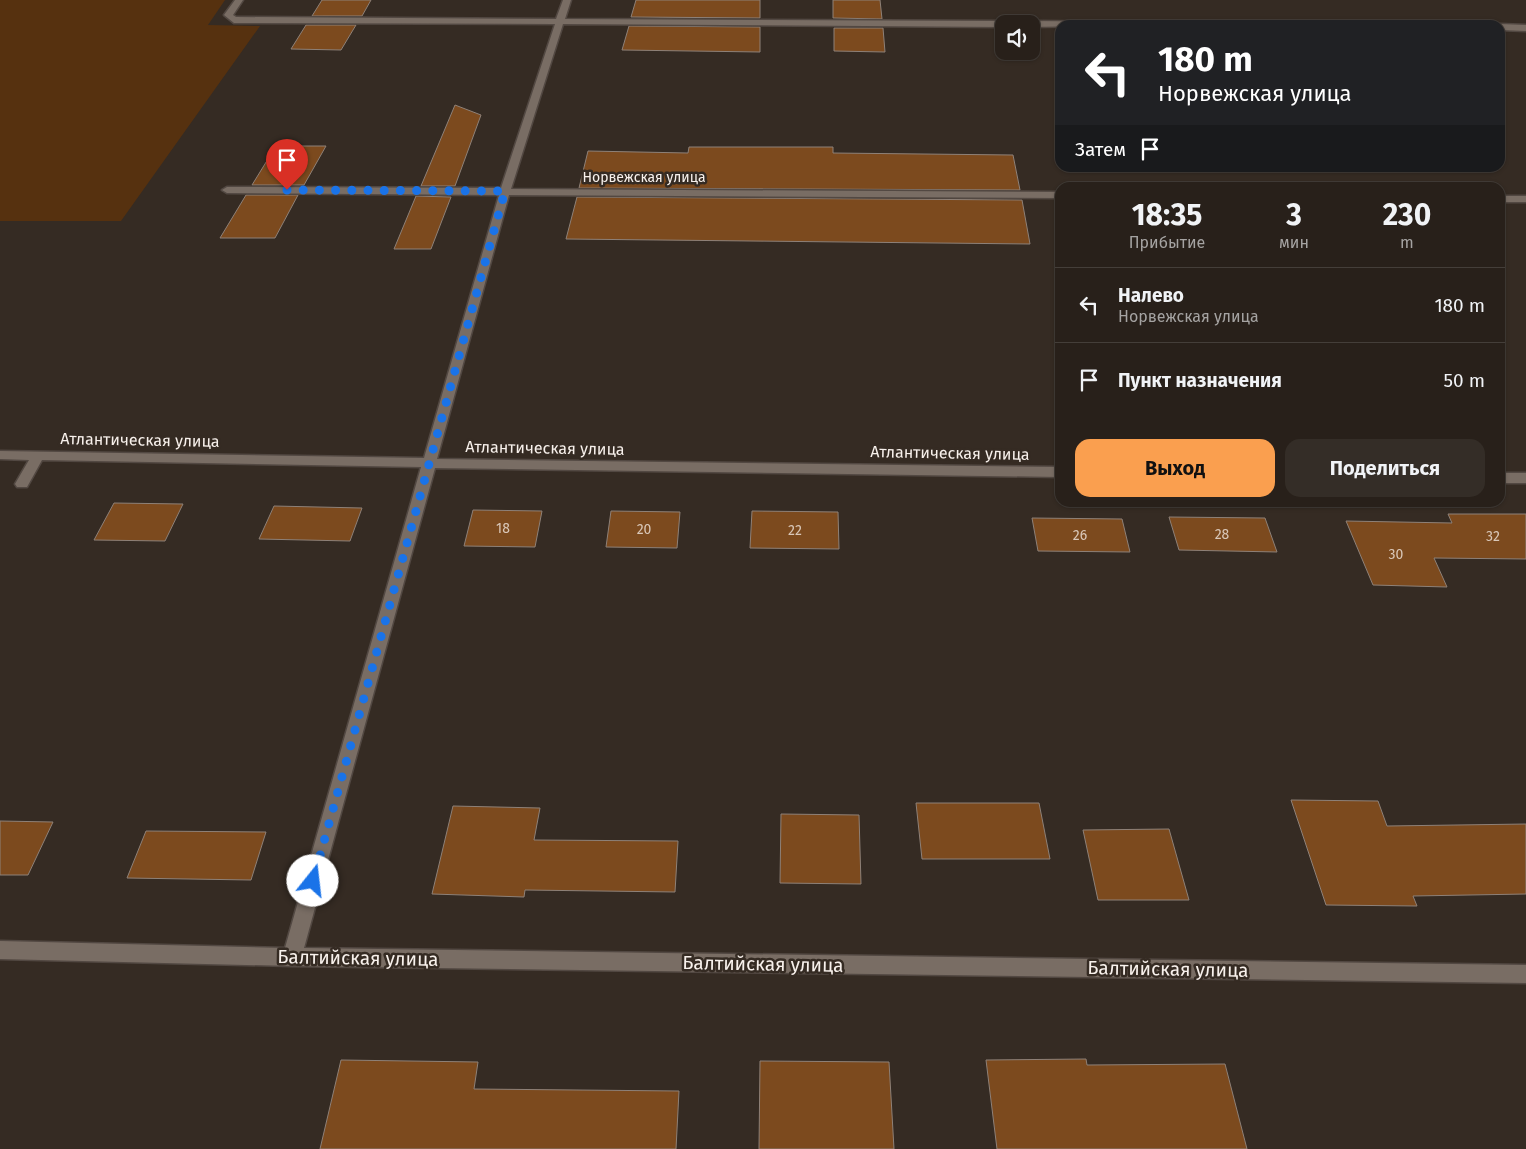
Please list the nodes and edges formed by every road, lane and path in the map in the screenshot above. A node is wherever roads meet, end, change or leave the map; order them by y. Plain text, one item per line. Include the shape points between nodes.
1 (239, 0) edge
2 (567, 0) edge
3 (561, 21) junction
4 (995, 24) edge
5 (1040, 24) edge
6 (1055, 24) edge
7 (1505, 27) edge
8 (1526, 28) edge
9 (227, 190) dead end
10 (505, 191) junction
11 (1055, 195) edge
12 (1505, 199) edge
13 (1526, 199) edge
14 (0, 455) edge
15 (38, 456) junction
16 (430, 464) junction
17 (1055, 472) edge
18 (1505, 478) edge
19 (1526, 478) edge
20 (22, 484) dead end
21 (0, 950) edge
22 (292, 957) junction
23 (1526, 974) edge

1 - 3 street via 228,14 234,20
2 - 3 street
3 - 4 street
3 - 10 street
5 - 6 street
7 - 8 street
9 - 10 street, Норвежская улица
10 - 11 street, Норвежская улица
10 - 16 street
12 - 13 street
14 - 15 street, Атлантическая улица
15 - 16 street, Атлантическая улица
15 - 20 street
16 - 17 street, Атлантическая улица
16 - 22 street
18 - 19 street
21 - 22 street, Балтийская улица
22 - 23 street, Балтийская улица

